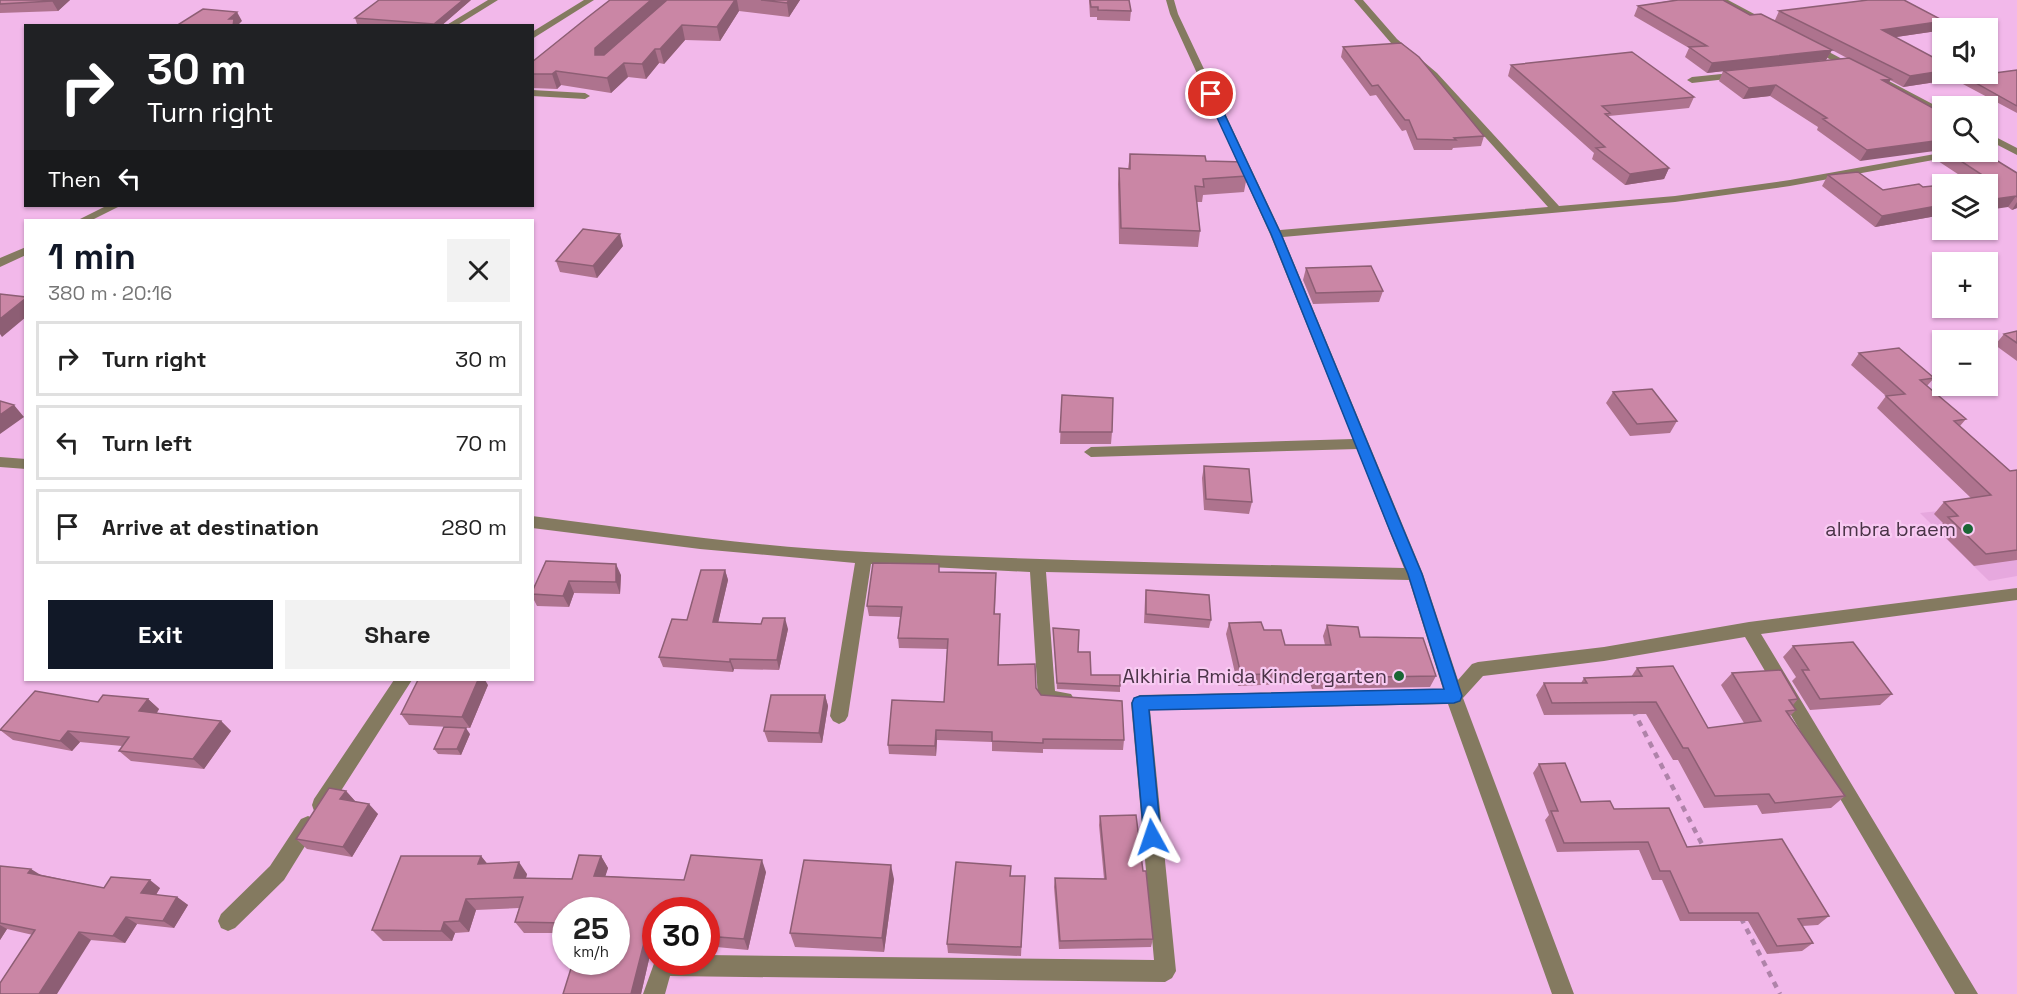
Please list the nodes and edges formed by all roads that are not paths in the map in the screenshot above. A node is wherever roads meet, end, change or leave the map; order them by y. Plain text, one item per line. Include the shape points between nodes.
1 (494, 0) edge
2 (590, 0) edge
3 (1358, 0) edge
4 (1721, 0) edge
5 (1172, 7) edge
6 (452, 24) edge
7 (1782, 31) edge
8 (534, 35) edge
9 (1802, 42) edge
10 (1843, 63) junction
11 (1820, 65) edge
12 (1864, 72) edge
13 (1750, 74) edge
14 (1874, 77) edge
15 (1692, 81) dead end
16 (534, 93) edge
17 (585, 96) dead end
18 (1932, 108) edge
19 (1998, 142) edge
20 (2002, 144) junction
21 (1998, 145) edge
22 (2017, 152) edge
23 (1932, 157) edge
24 (112, 207) edge
25 (1556, 208) junction
26 (86, 219) edge
27 (1276, 234) junction
28 (24, 251) edge
29 (0, 264) edge
30 (1362, 444) junction
31 (1091, 452) dead end
32 (0, 462) edge
33 (24, 464) edge
34 (534, 522) edge
35 (864, 558) junction
36 (1038, 566) junction
37 (1415, 574) junction
38 (2014, 599) edge
39 (1749, 629) junction
40 (402, 681) edge
41 (1454, 696) junction
42 (1082, 700) edge
43 (839, 716) dead end
44 (228, 921) dead end
45 (654, 994) edge
46 (1563, 994) edge
47 (1967, 994) edge

1 - 6 street
2 - 8 street
3 - 25 street via 1394,41 1434,75
4 - 7 street
5 - 27 street
9 - 10 street
10 - 11 street
10 - 12 street
13 - 15 street
14 - 18 street
16 - 17 street
19 - 20 street
20 - 21 street
20 - 22 street
23 - 25 street via 1675,199
24 - 26 street
25 - 27 street
27 - 30 street
28 - 29 street
30 - 31 street
30 - 37 street
32 - 33 street
34 - 35 street
35 - 36 street
35 - 43 street
36 - 37 street
36 - 42 street via 1047,698
37 - 41 street
38 - 39 street
39 - 41 street via 1604,654 1478,669
39 - 47 street
40 - 44 street via 277,873
41 - 45 street via 1134,703 1165,971 663,965
41 - 46 street

